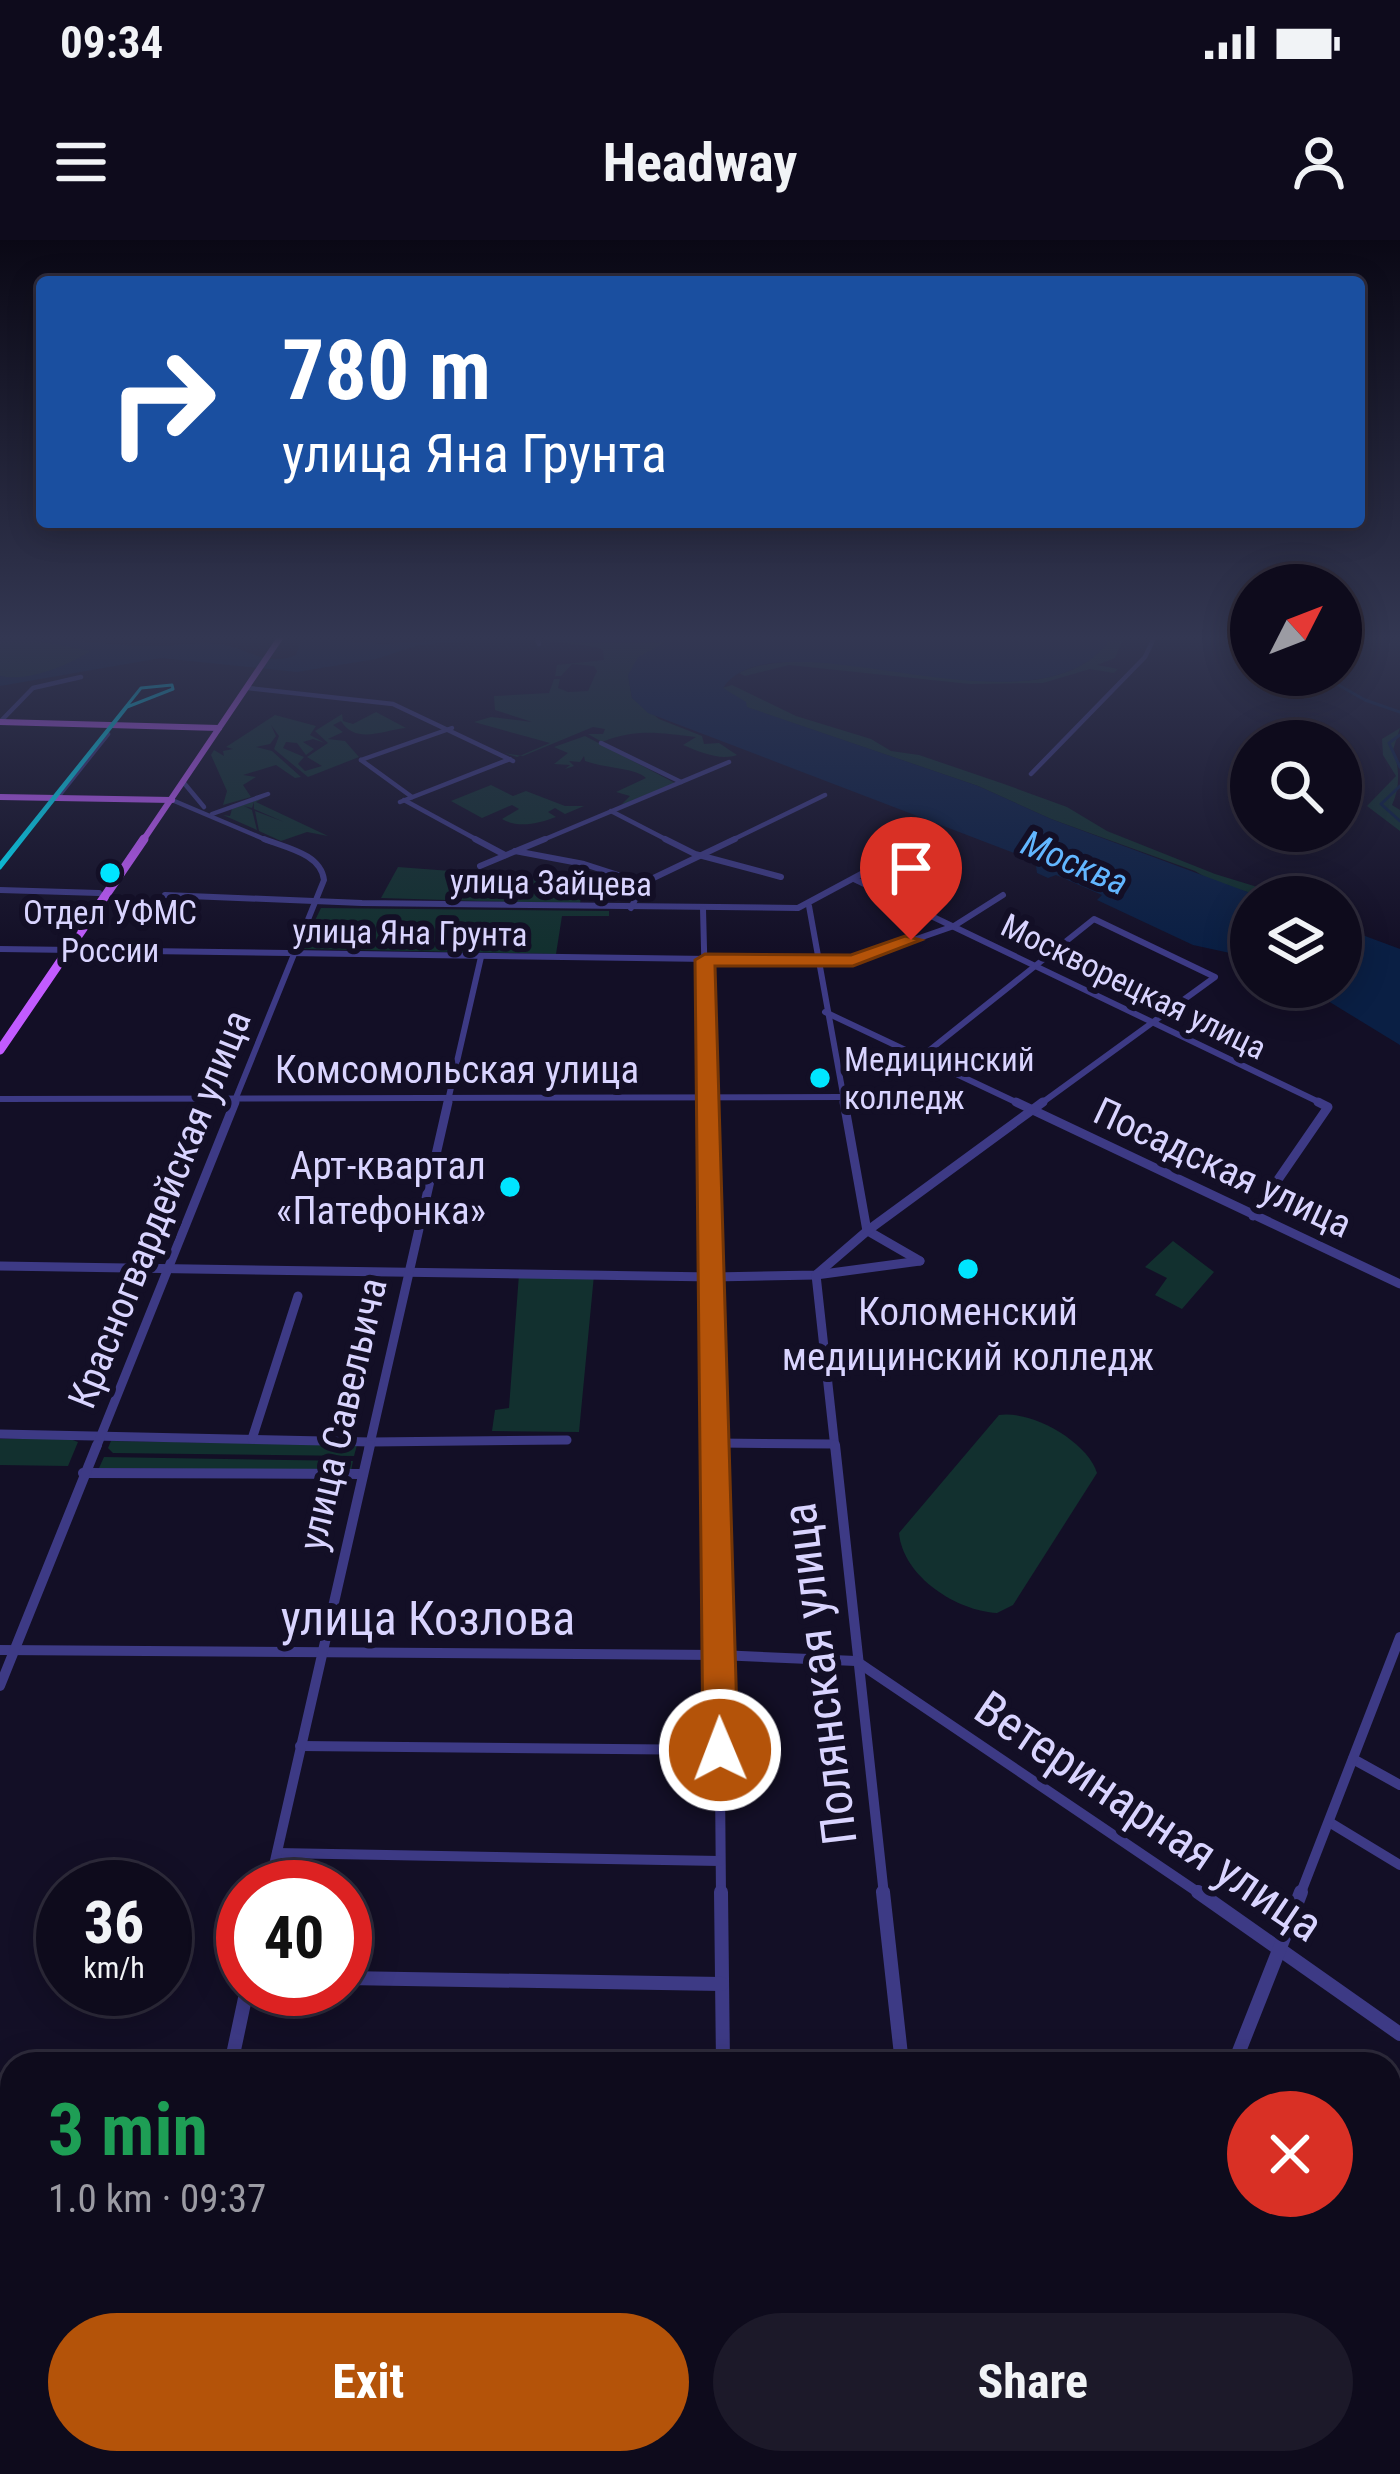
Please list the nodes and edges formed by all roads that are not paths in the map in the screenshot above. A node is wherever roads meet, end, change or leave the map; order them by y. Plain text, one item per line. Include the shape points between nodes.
1 (101, 742) edge
2 (210, 742) edge
3 (412, 742) edge
4 (479, 742) edge
5 (1062, 742) edge
6 (601, 743) dead end
7 (729, 762) dead end
8 (1031, 774) dead end
9 (681, 782) junction
10 (184, 783) junction
11 (268, 794) dead end
12 (825, 795) dead end
13 (0, 797) edge
14 (57, 798) junction
15 (172, 800) junction
16 (405, 800) junction
17 (611, 812) junction
18 (212, 814) junction
19 (919, 843) dead end
20 (515, 851) junction
21 (505, 855) junction
22 (700, 856) junction
23 (480, 866) dead end
24 (781, 877) dead end
25 (854, 879) junction
26 (639, 881) junction
27 (0, 890) edge
28 (99, 893) dead end
29 (165, 895) dead end
30 (1003, 896) dead end
31 (315, 902) junction
32 (809, 906) junction
33 (631, 908) junction
34 (703, 909) junction
35 (954, 926) junction
36 (0, 949) edge
37 (70, 950) junction
38 (294, 953) junction
39 (481, 957) junction
40 (819, 959) junction
41 (705, 960) junction
42 (1033, 966) junction
43 (825, 1012) junction
44 (1155, 1022) junction
45 (0, 1050) edge
46 (921, 1057) junction
47 (842, 1097) junction
48 (236, 1098) junction
49 (0, 1099) edge
50 (448, 1099) junction
51 (706, 1099) junction
52 (1033, 1110) junction
53 (1252, 1216) junction
54 (868, 1231) junction
55 (0, 1266) edge
56 (167, 1267) junction
57 (408, 1273) junction
58 (816, 1275) junction
59 (712, 1277) junction
60 (1400, 1284) edge
61 (298, 1296) dead end
62 (0, 1434) edge
63 (99, 1436) junction
64 (252, 1439) junction
65 (567, 1440) dead end
66 (370, 1442) junction
67 (717, 1443) junction
68 (833, 1444) junction
69 (83, 1473) junction
70 (363, 1474) junction
71 (1400, 1637) edge
72 (7, 1650) edge
73 (321, 1654) junction
74 (718, 1655) junction
75 (856, 1661) junction
76 (0, 1687) edge
77 (300, 1746) junction
78 (720, 1750) junction
79 (1353, 1759) junction
80 (1400, 1785) edge
81 (1329, 1822) junction
82 (277, 1853) junction
83 (275, 1860) edge
84 (720, 1862) junction
85 (1400, 1864) edge
86 (1293, 1913) dead end
87 (1282, 1941) junction
88 (372, 1978) edge
89 (722, 1984) junction
90 (241, 2016) edge
91 (1400, 2034) edge
92 (233, 2052) edge
93 (722, 2052) edge
94 (901, 2052) edge
95 (1239, 2052) edge

1 - 14 street
2 - 10 main road
3 - 16 street via 361,760
4 - 16 street via 512,760
5 - 8 street
6 - 9 street
7 - 9 street
9 - 17 street
10 - 15 main road
10 - 18 street
11 - 18 street
12 - 22 street
13 - 14 main road
14 - 15 main road
15 - 18 street
15 - 37 main road
16 - 21 street
17 - 20 street
17 - 22 street
18 - 31 street via 315,860 324,871
19 - 25 street, улица Зайцева
20 - 21 street
20 - 26 street
21 - 23 street
22 - 24 street
22 - 26 street
25 - 32 street, улица Зайцева
25 - 35 street, Москворецкая улица
26 - 33 street
27 - 28 street
29 - 31 street, улица Зайцева
30 - 35 street, улица Яна Грунта
31 - 33 street, улица Зайцева
31 - 38 street, Красногвардейская улица
32 - 34 street, улица Зайцева
32 - 40 street
33 - 34 street, улица Зайцева
34 - 41 street
35 - 40 street, улица Яна Грунта via 853,961
35 - 42 street, Москворецкая улица
36 - 37 street, улица Яна Грунта
37 - 38 street, улица Яна Грунта
37 - 45 main road
38 - 39 street, улица Яна Грунта
38 - 48 street, Красногвардейская улица
39 - 41 street, улица Яна Грунта
39 - 50 street, улица Савельича
40 - 41 street, улица Яна Грунта
40 - 43 street
41 - 51 street
42 - 44 street, Москворецкая улица
42 - 44 street via 1094,919 1215,977
42 - 46 street
43 - 46 street, Посадская улица
43 - 47 street
44 - 52 street
44 - 53 street, Москворецкая улица via 1328,1107
46 - 52 street, Посадская улица
47 - 51 street, Комсомольская улица
47 - 54 street
48 - 49 street, Комсомольская улица
48 - 50 street, Комсомольская улица
48 - 56 street, Красногвардейская улица
50 - 51 street, Комсомольская улица
50 - 57 street, улица Савельича
51 - 59 street
52 - 53 street, Посадская улица
52 - 54 street
53 - 60 street, Посадская улица
54 - 58 street
54 - 58 street via 920,1261
55 - 56 street
56 - 57 street
56 - 63 street, Красногвардейская улица
57 - 59 street
57 - 66 street, улица Савельича
58 - 59 street
58 - 68 street, Полянская улица
59 - 67 street
61 - 64 street
62 - 63 street
63 - 64 street
63 - 69 street, Красногвардейская улица
64 - 66 street
65 - 66 street
66 - 70 street, улица Савельича
67 - 68 street
67 - 74 street
68 - 75 street, Полянская улица
69 - 70 street
69 - 72 street, Красногвардейская улица
70 - 73 street, улица Савельича
71 - 79 street
72 - 73 street, улица Козлова
72 - 76 street, Красногвардейская улица
73 - 74 street, улица Козлова
73 - 77 street, улица Савельича
74 - 75 street, улица Козлова
74 - 78 street
75 - 87 street, Ветеринарная улица
75 - 94 street, Полянская улица
77 - 78 street
77 - 82 street, улица Савельича
78 - 84 street
79 - 80 street
79 - 81 street
81 - 85 street
81 - 86 street
82 - 83 street, улица Савельича
82 - 84 street
84 - 89 street
87 - 91 street, Ветеринарная улица
87 - 95 street
88 - 89 street
89 - 93 street
90 - 92 street

